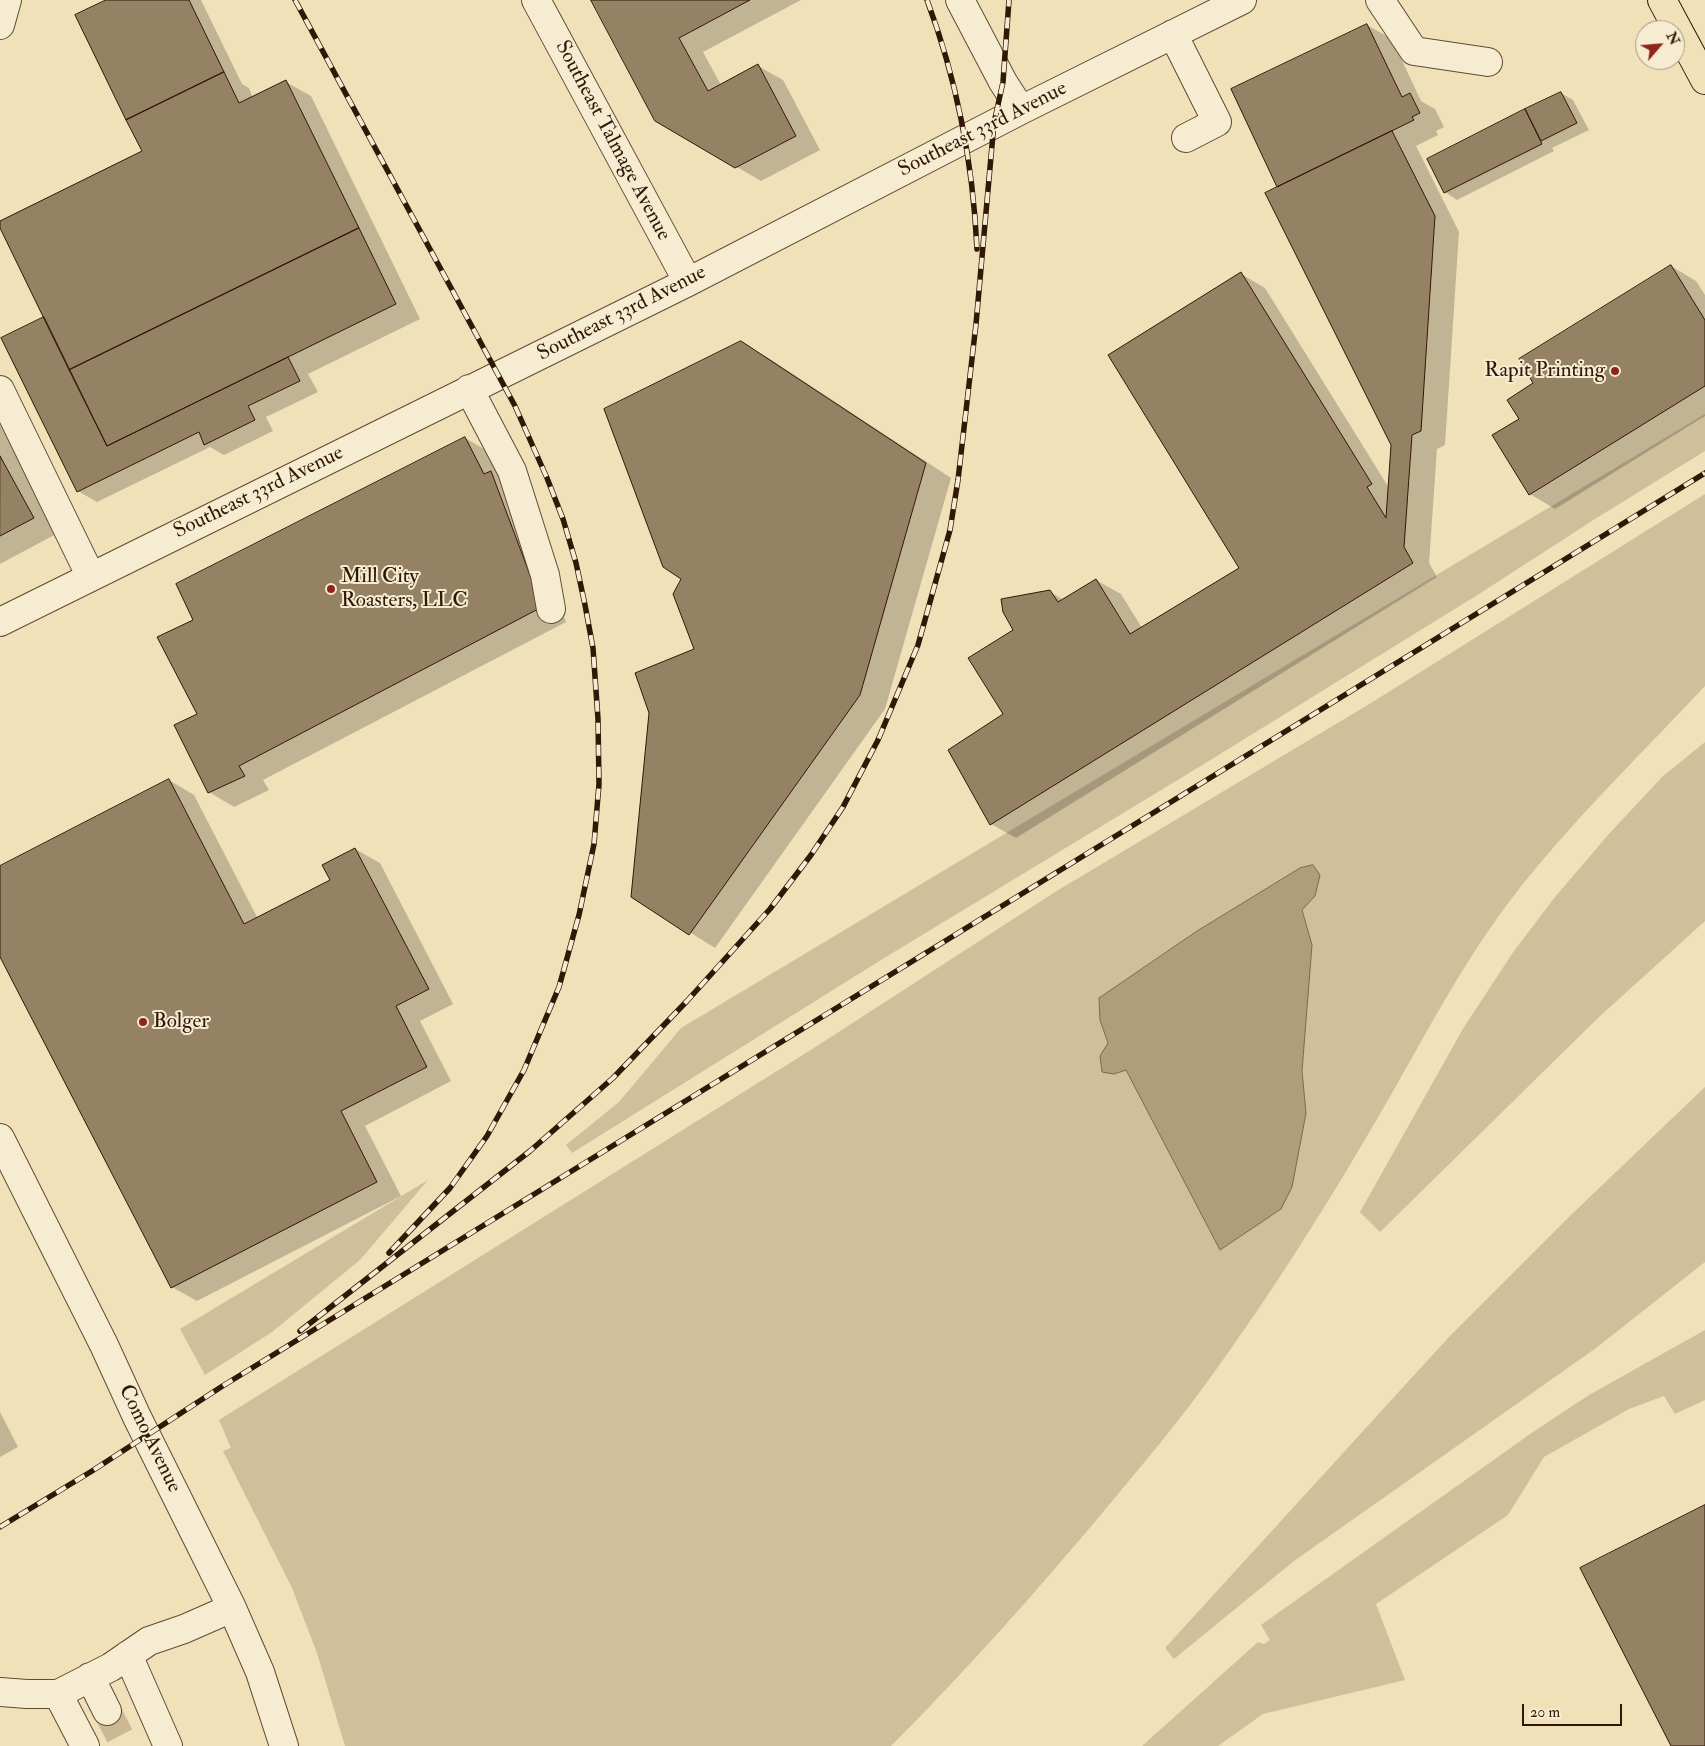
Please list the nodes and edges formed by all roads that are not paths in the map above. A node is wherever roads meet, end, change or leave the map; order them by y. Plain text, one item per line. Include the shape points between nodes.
1 (7, 0) edge
2 (536, 0) edge
3 (960, 0) edge
4 (1242, 0) edge
5 (1380, 0) edge
6 (1662, 0) edge
7 (0, 25) edge
8 (1173, 34) junction
9 (1488, 62) dead end
10 (1705, 80) edge
11 (1020, 110) junction
12 (1186, 138) dead end
13 (688, 282) junction
14 (469, 389) junction
15 (0, 390) edge
16 (91, 577) junction
17 (551, 608) dead end
18 (0, 622) edge
19 (0, 1138) edge
20 (232, 1608) junction
21 (128, 1655) junction
22 (90, 1677) junction
23 (0, 1692) edge
24 (58, 1694) junction
25 (107, 1711) tunnel mouth
26 (85, 1746) edge
27 (168, 1746) edge
28 (284, 1746) edge

1 - 7 street
2 - 13 street, Southeast Talmage Avenue
3 - 11 street
4 - 8 street, Southeast 33rd Avenue
5 - 9 street via 1414,51
6 - 10 main road
8 - 11 street, Southeast 33rd Avenue
8 - 12 street via 1217,122
11 - 13 street, Southeast 33rd Avenue
13 - 14 street, Southeast 33rd Avenue
14 - 16 street, Southeast 33rd Avenue
14 - 17 street via 512,471 545,575
15 - 16 street
16 - 18 street, Southeast 33rd Avenue
19 - 20 street, Como Avenue
20 - 21 street via 149,1642
20 - 28 street, Como Avenue via 260,1672
21 - 22 street
21 - 27 street
22 - 24 street
22 - 25 street
23 - 24 street
24 - 26 street

